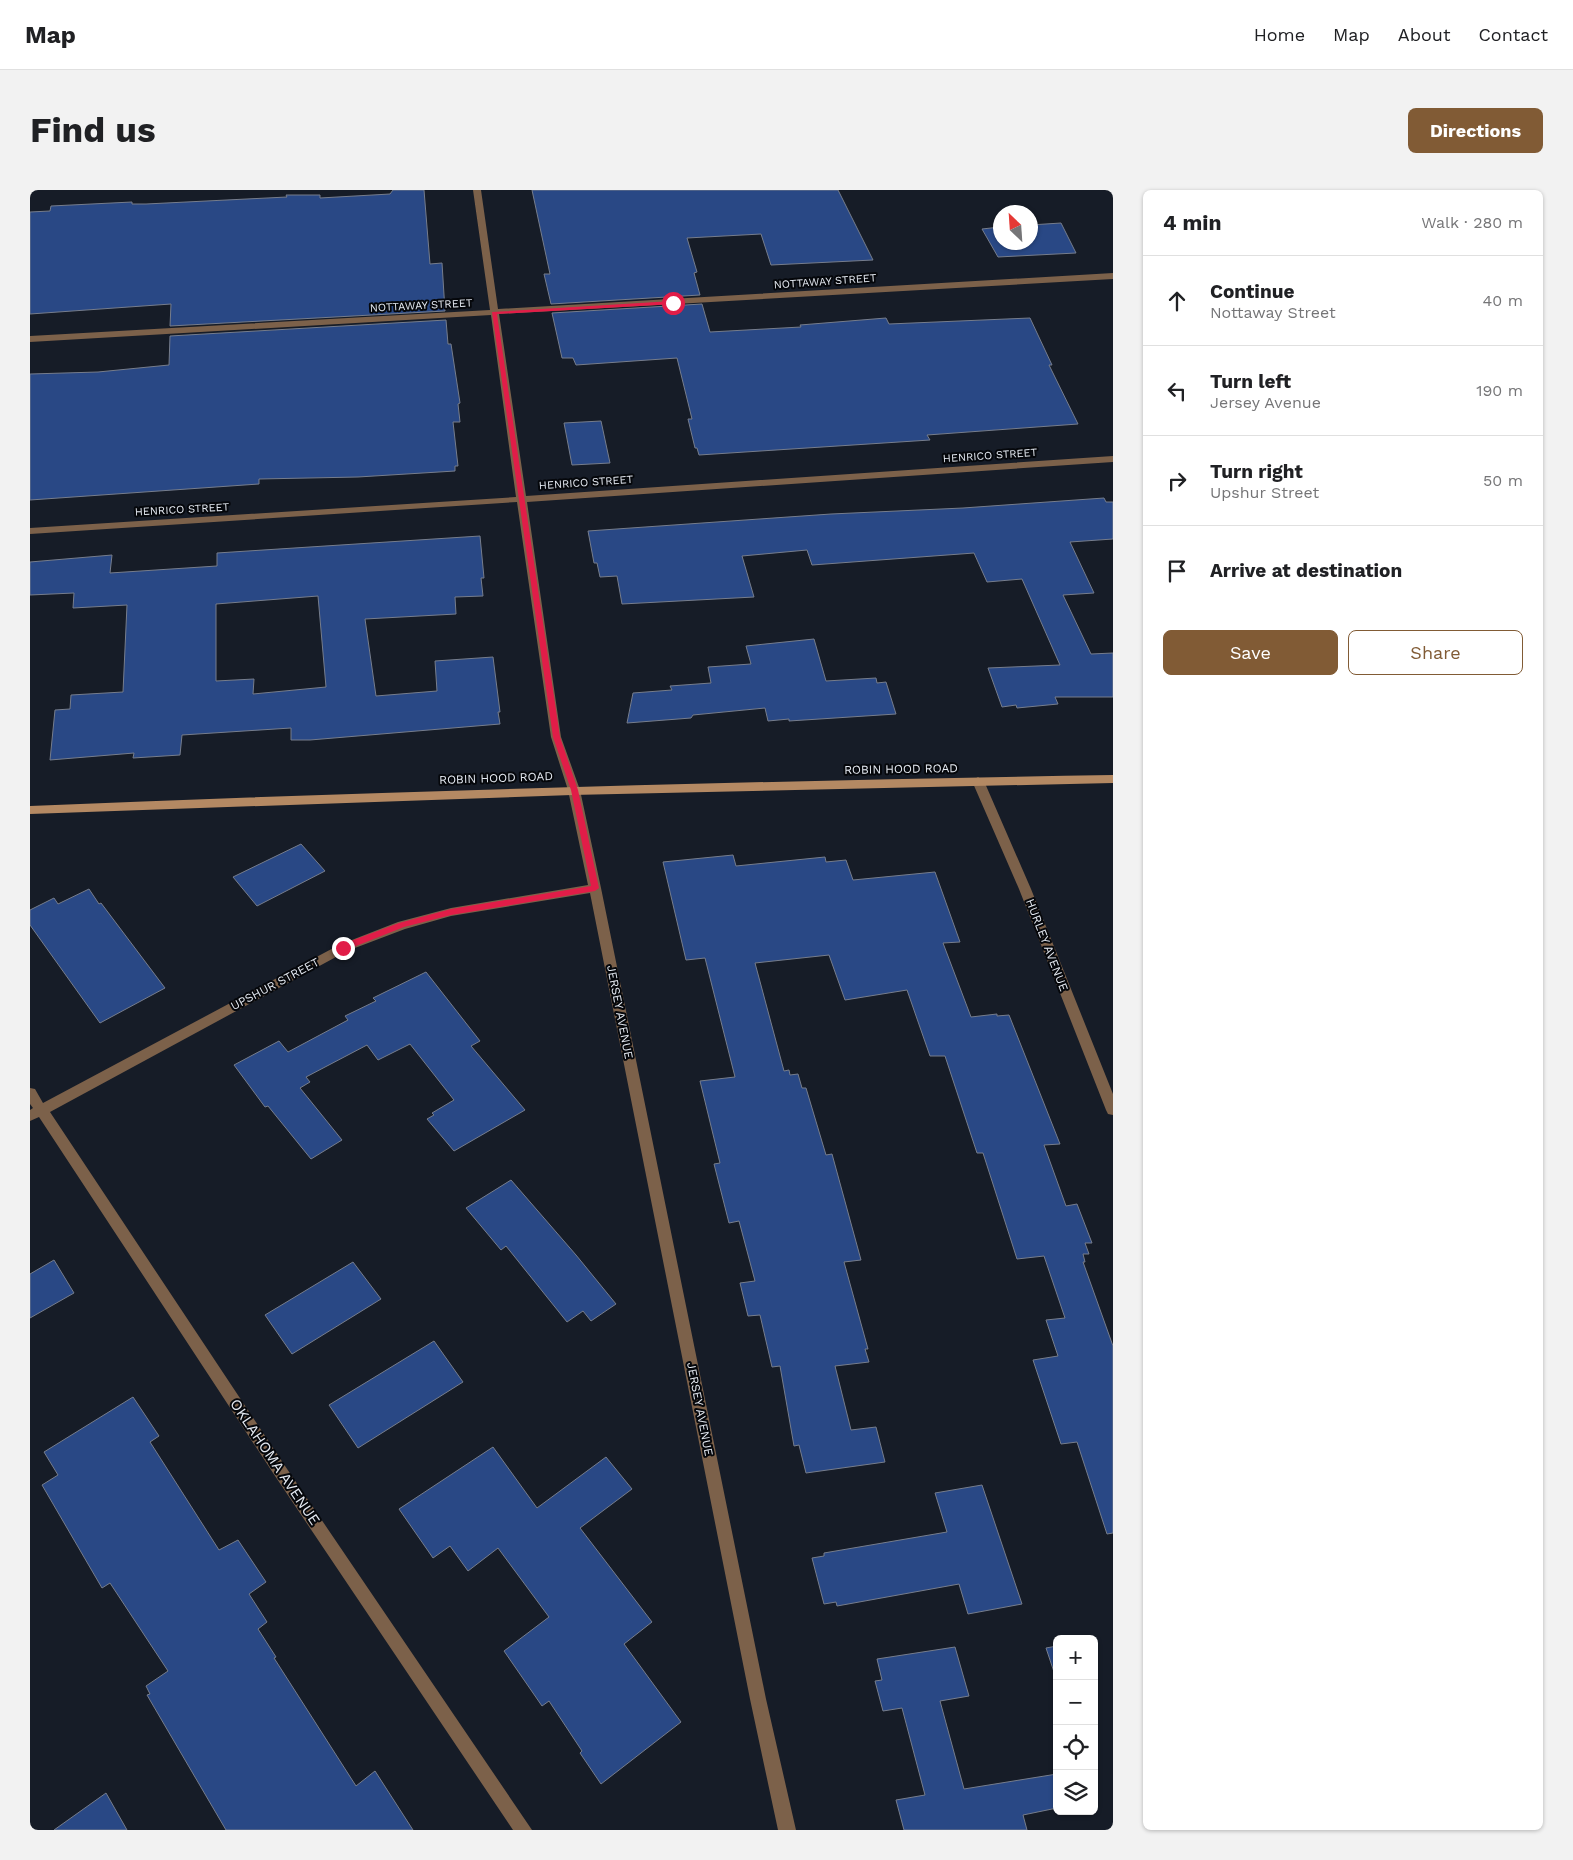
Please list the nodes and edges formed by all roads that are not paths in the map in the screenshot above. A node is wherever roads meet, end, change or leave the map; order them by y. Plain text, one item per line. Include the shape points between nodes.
1 (477, 190) edge
2 (1113, 276) edge
3 (494, 312) junction
4 (30, 339) edge
5 (1113, 459) edge
6 (522, 499) junction
7 (30, 531) edge
8 (1113, 779) edge
9 (978, 781) junction
10 (574, 790) junction
11 (30, 810) edge
12 (595, 888) junction
13 (30, 1093) edge
14 (1113, 1110) edge
15 (36, 1112) edge
16 (523, 1830) edge
17 (787, 1830) edge

1 - 3 street, JERSEY AVENUE
2 - 3 street, NOTTAWAY STREET
3 - 4 street, NOTTAWAY STREET
3 - 6 street, JERSEY AVENUE
5 - 6 street, HENRICO STREET
6 - 7 street, HENRICO STREET
6 - 10 street, JERSEY AVENUE via 556,737
8 - 9 street, ROBIN HOOD ROAD
9 - 10 street, ROBIN HOOD ROAD
9 - 14 street, HURLEY AVENUE
10 - 11 street, ROBIN HOOD ROAD
10 - 12 street, JERSEY AVENUE
12 - 15 street, UPSHUR STREET via 451,912 402,925 352,944
12 - 17 street, JERSEY AVENUE
13 - 15 street, OKLAHOMA AVENUE
15 - 16 street, OKLAHOMA AVENUE

